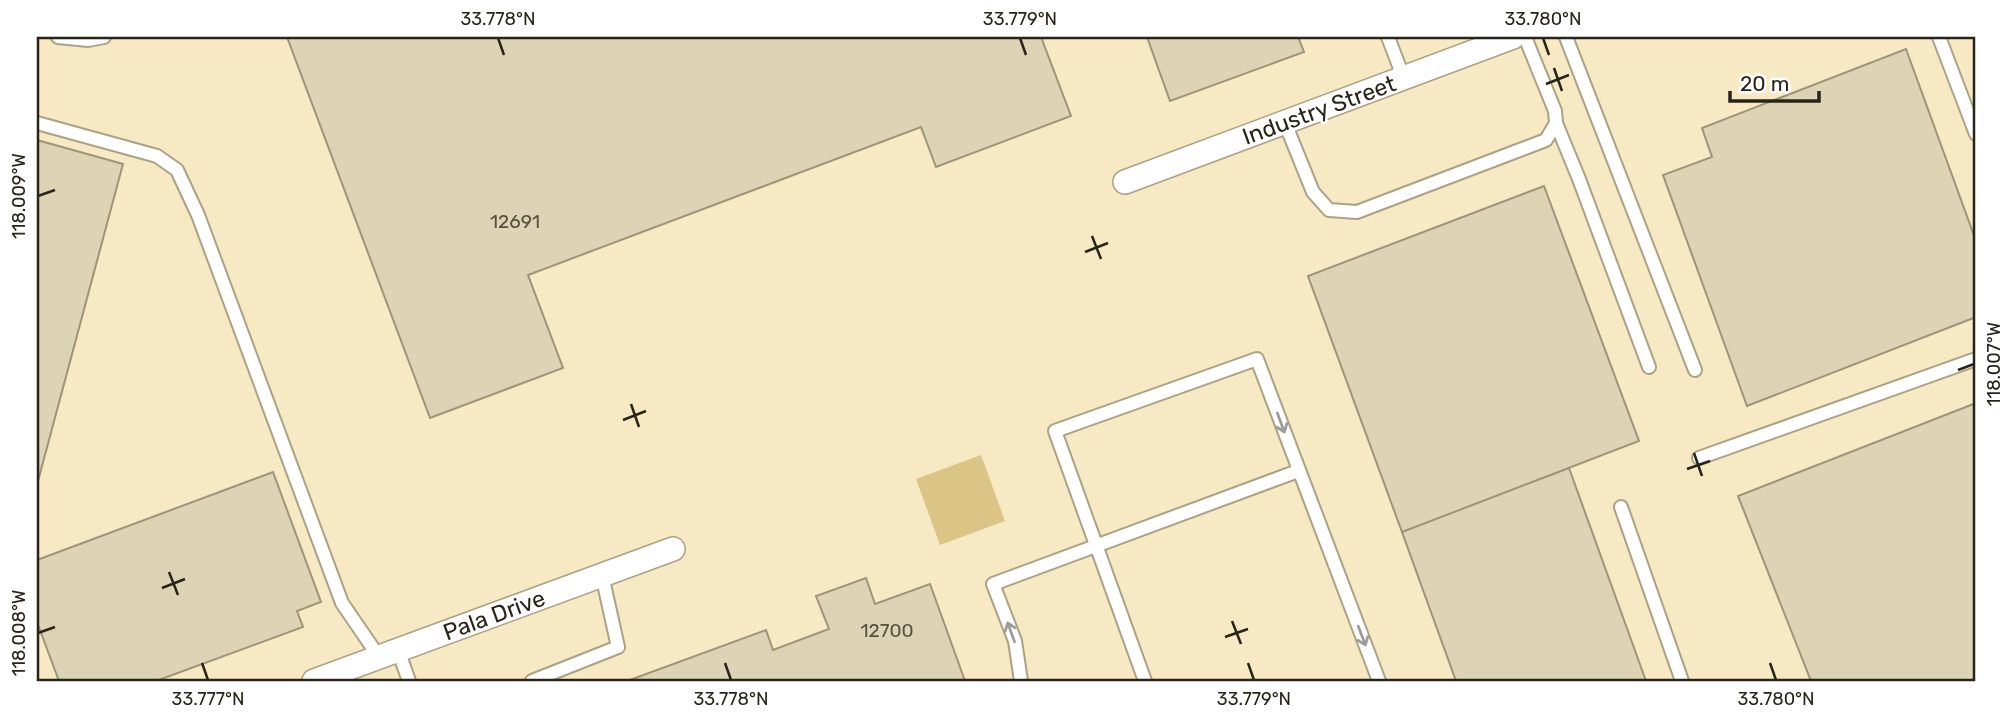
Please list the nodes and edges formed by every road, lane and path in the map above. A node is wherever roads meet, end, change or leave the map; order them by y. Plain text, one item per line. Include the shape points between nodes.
1 (58, 37) edge
2 (104, 37) edge
3 (1388, 37) edge
4 (1513, 37) edge
5 (1525, 37) edge
6 (1566, 37) edge
7 (1939, 37) edge
8 (1404, 79) junction
9 (37, 123) edge
10 (1285, 123) junction
11 (1556, 123) junction
12 (1976, 134) edge
13 (1125, 182) dead end
14 (1976, 359) edge
15 (1649, 367) dead end
16 (1695, 370) dead end
17 (1699, 458) dead end
18 (1298, 471) junction
19 (1621, 507) dead end
20 (1097, 545) junction
21 (673, 548) dead end
22 (603, 575) junction
23 (388, 654) junction
24 (314, 681) edge
25 (409, 681) edge
26 (533, 681) edge
27 (1021, 681) edge
28 (1145, 681) edge
29 (1379, 681) edge
30 (1682, 681) edge

1 - 2 lane
3 - 8 lane
4 - 8 street, Industry Street
5 - 11 lane
6 - 16 lane
7 - 12 lane
8 - 10 street, Industry Street
9 - 23 lane via 158,156 177,170 342,603
10 - 11 lane via 1313,192 1329,210 1357,212 1546,140
10 - 13 street, Industry Street
11 - 15 lane
14 - 17 lane
18 - 20 lane
20 -> 18 lane via 1055,431 1257,359
18 -> 29 lane
19 - 30 lane
27 -> 20 lane via 1015,641 993,584
20 - 28 lane
21 - 22 street, Pala Drive
22 - 23 street, Pala Drive
22 - 26 lane via 618,647
23 - 24 street, Pala Drive
23 - 25 lane

